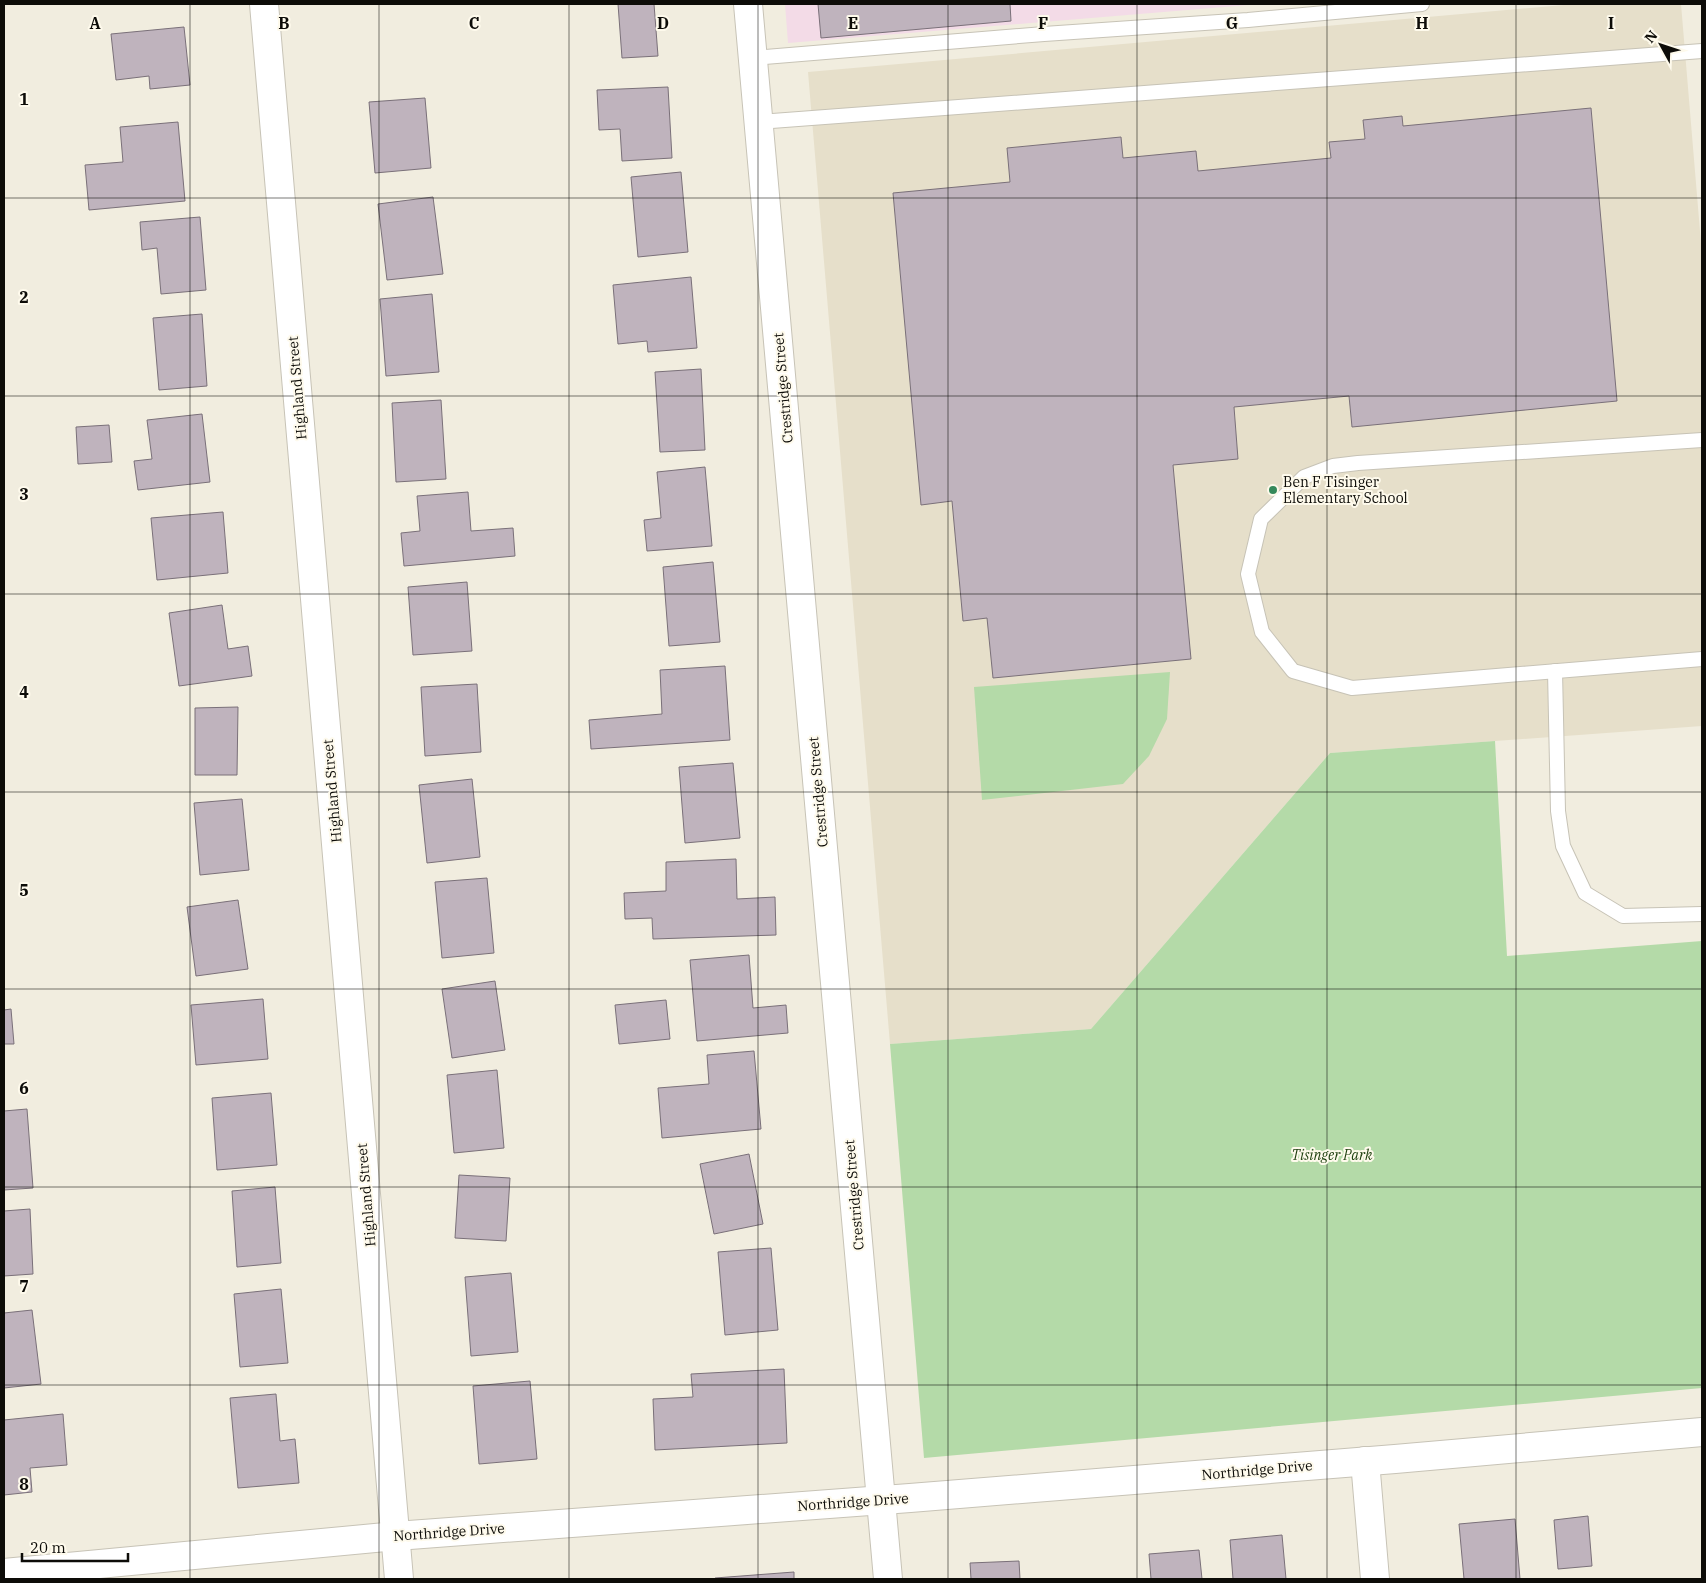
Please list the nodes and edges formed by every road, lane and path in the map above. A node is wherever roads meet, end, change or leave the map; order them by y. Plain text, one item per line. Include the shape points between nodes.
1 (264, 4) edge
2 (748, 4) edge
3 (1422, 4) edge
4 (1702, 51) edge
5 (753, 58) junction
6 (759, 122) junction
7 (1702, 440) edge
8 (1702, 659) edge
9 (1556, 671) junction
10 (1702, 914) edge
11 (1702, 1432) edge
12 (1365, 1462) junction
13 (881, 1500) junction
14 (396, 1536) junction
15 (4, 1573) edge
16 (399, 1579) edge
17 (888, 1579) edge
18 (1375, 1579) edge

1 - 14 street, Highland Street
2 - 5 street, Crestridge Street
3 - 5 lane
4 - 6 lane
5 - 6 street, Crestridge Street
6 - 13 street, Crestridge Street
7 - 9 lane via 1333,466 1304,477 1261,519 1248,574 1262,632 1293,671 1352,688
8 - 9 lane
9 - 10 lane via 1558,811 1563,846 1585,893 1623,916
11 - 12 street, Northridge Drive
12 - 13 street, Northridge Drive
12 - 18 street
13 - 14 street, Northridge Drive
13 - 17 street, Crestridge Street
14 - 15 street, Northridge Drive
14 - 16 street, Highland Street

